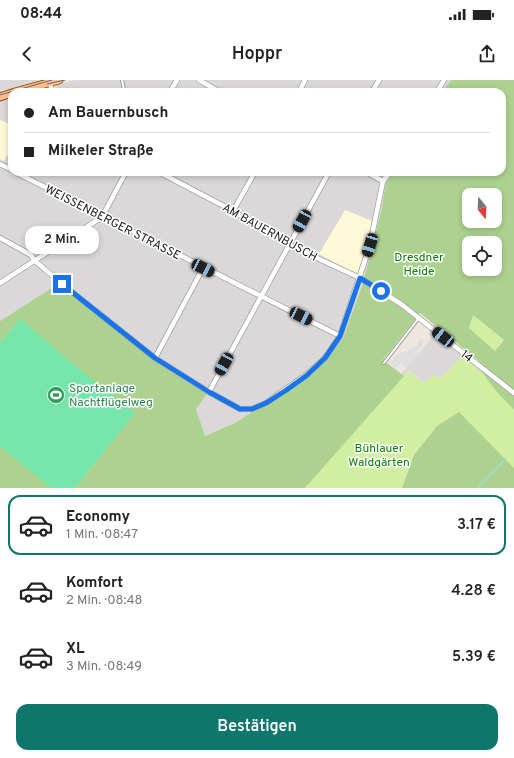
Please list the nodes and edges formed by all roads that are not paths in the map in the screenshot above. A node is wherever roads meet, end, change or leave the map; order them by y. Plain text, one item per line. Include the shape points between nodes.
1 (59, 80) edge
2 (199, 80) edge
3 (50, 82) junction
4 (28, 88) edge
5 (51, 88) edge
6 (213, 88) edge
7 (23, 176) edge
8 (124, 176) edge
9 (167, 176) edge
10 (253, 176) edge
11 (327, 176) edge
12 (374, 176) edge
13 (387, 176) edge
14 (383, 181) junction
15 (233, 211) junction
16 (102, 217) junction
17 (0, 238) edge
18 (289, 245) junction
19 (34, 260) junction
20 (203, 268) junction
21 (360, 278) junction
22 (0, 283) edge
23 (262, 296) junction
24 (419, 318) junction
25 (340, 336) junction
26 (155, 358) junction
27 (384, 363) dead end
28 (209, 392) junction
29 (514, 394) edge

1 - 3 main road
2 - 6 street
3 - 4 main road
3 - 5 street
7 - 16 street, WEISSENBERGER STRASSE
8 - 16 street
9 - 15 street, AM BAUERNBUSCH
10 - 15 street
11 - 18 street
12 - 14 street
13 - 14 street
14 - 21 street via 370,245
15 - 18 street, AM BAUERNBUSCH
16 - 19 street
16 - 20 street, WEISSENBERGER STRASSE
17 - 19 street via 31,255
18 - 21 street, AM BAUERNBUSCH
18 - 23 street
19 - 22 street
19 - 26 street
20 - 23 street, WEISSENBERGER STRASSE
20 - 26 street
21 - 24 street, AM BAUERNBUSCH
21 - 25 street
23 - 25 street, WEISSENBERGER STRASSE
23 - 28 street
24 - 27 lane
24 - 29 street, 14
25 - 28 street via 325,358 306,376 266,403 252,409 240,409
26 - 28 street

